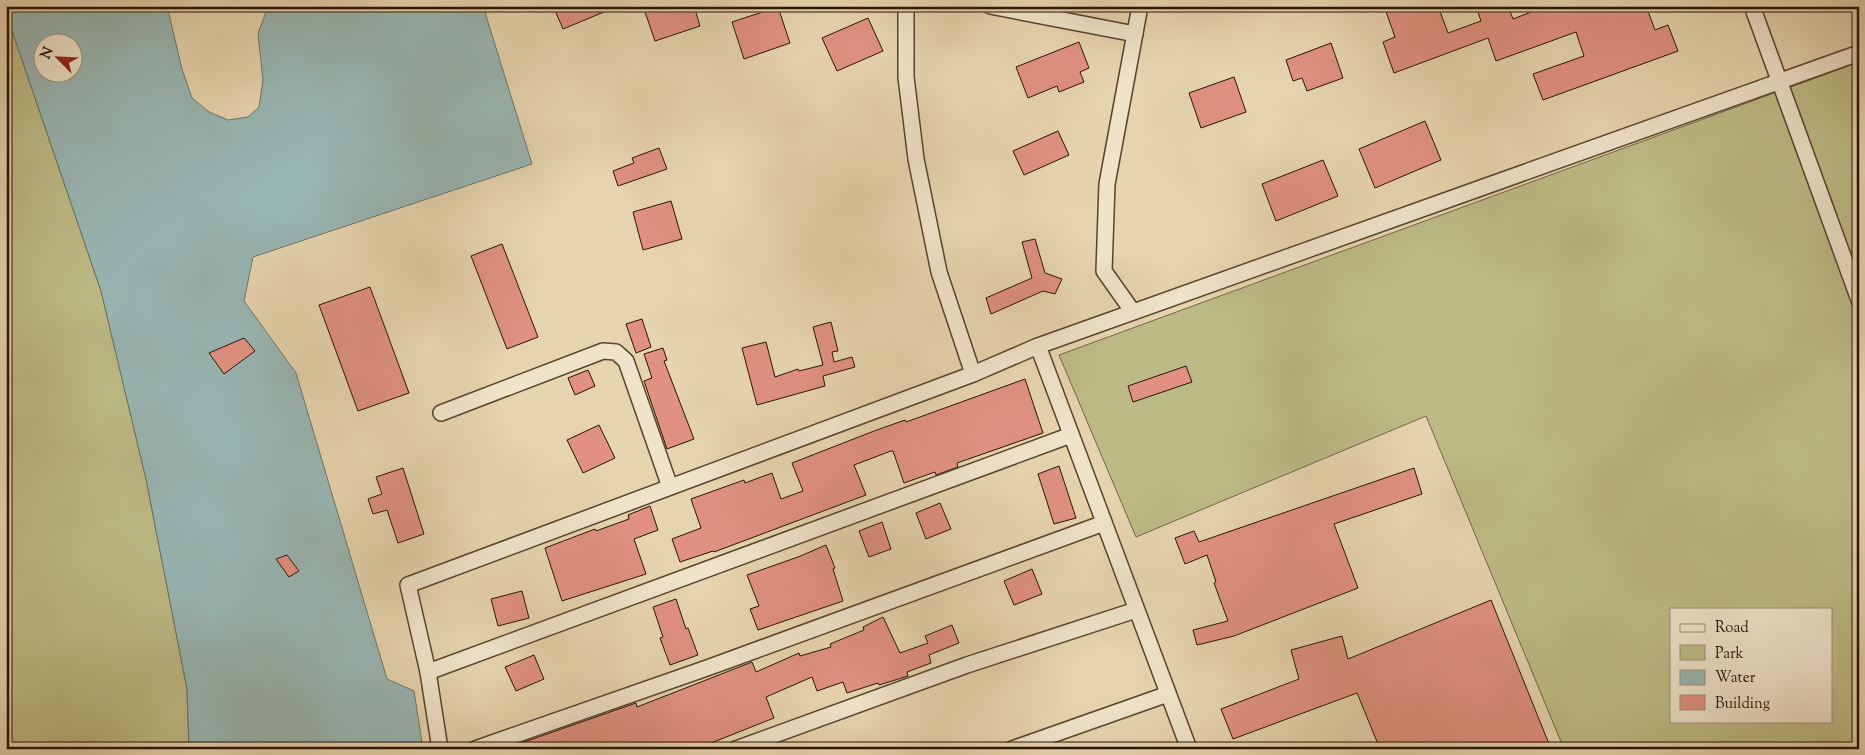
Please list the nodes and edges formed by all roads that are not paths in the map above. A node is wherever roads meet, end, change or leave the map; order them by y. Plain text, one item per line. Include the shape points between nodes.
1 (906, 6) edge
2 (990, 6) edge
3 (1140, 6) edge
4 (1752, 6) edge
5 (1135, 34) junction
6 (1859, 53) edge
7 (1778, 81) junction
8 (1859, 300) edge
9 (1133, 312) junction
10 (1038, 346) junction
11 (973, 374) junction
12 (441, 413) dead end
13 (1072, 436) junction
14 (670, 487) junction
15 (1104, 524) junction
16 (1136, 610) junction
17 (428, 672) junction
18 (1168, 694) junction
19 (440, 749) edge
20 (474, 749) edge
21 (736, 749) edge
22 (1012, 749) edge
23 (1190, 749) edge

1 - 11 street via 906,77 916,159 939,272
2 - 5 street
3 - 5 street
4 - 7 street
5 - 9 street via 1107,184 1104,271
6 - 7 street
7 - 8 street
7 - 9 street
9 - 10 street
10 - 11 street
10 - 13 street
11 - 14 street
12 - 14 street via 603,351 616,352 626,360
13 - 15 street
13 - 17 street
14 - 17 street via 408,585
15 - 16 street
15 - 20 street
16 - 18 street
16 - 21 street
17 - 19 street
18 - 22 street
18 - 23 street

